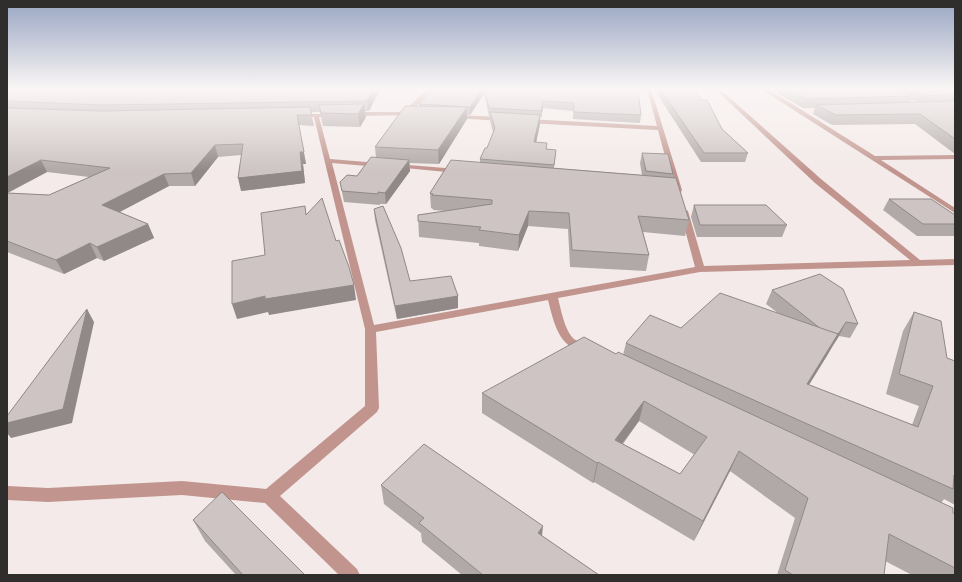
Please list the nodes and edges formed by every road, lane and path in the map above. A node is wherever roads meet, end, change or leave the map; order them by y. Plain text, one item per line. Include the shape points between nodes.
1 (316, 116) edge
2 (657, 116) edge
3 (746, 116) edge
4 (808, 116) edge
5 (450, 117) edge
6 (512, 120) edge
7 (520, 120) edge
8 (660, 128) junction
9 (955, 157) edge
10 (871, 158) junction
11 (327, 161) junction
12 (383, 165) edge
13 (391, 166) edge
14 (463, 172) edge
15 (670, 188) edge
16 (680, 196) junction
17 (955, 211) edge
18 (917, 262) junction
19 (955, 262) edge
20 (700, 269) junction
21 (552, 296) junction
22 (370, 329) junction
23 (595, 355) edge
24 (7, 493) edge
25 (269, 496) junction
26 (351, 575) edge

1 - 11 street
2 - 8 street
3 - 18 street via 818,182
4 - 10 street
5 - 6 street
7 - 8 street
8 - 16 street
9 - 10 street
10 - 17 street
11 - 12 street
11 - 22 street
13 - 14 street
15 - 16 street
16 - 20 street
18 - 19 street
18 - 20 street
20 - 21 street
21 - 22 street
21 - 23 street via 559,323 568,341
22 - 25 street via 372,408
24 - 25 street via 48,494 182,488
25 - 26 street

